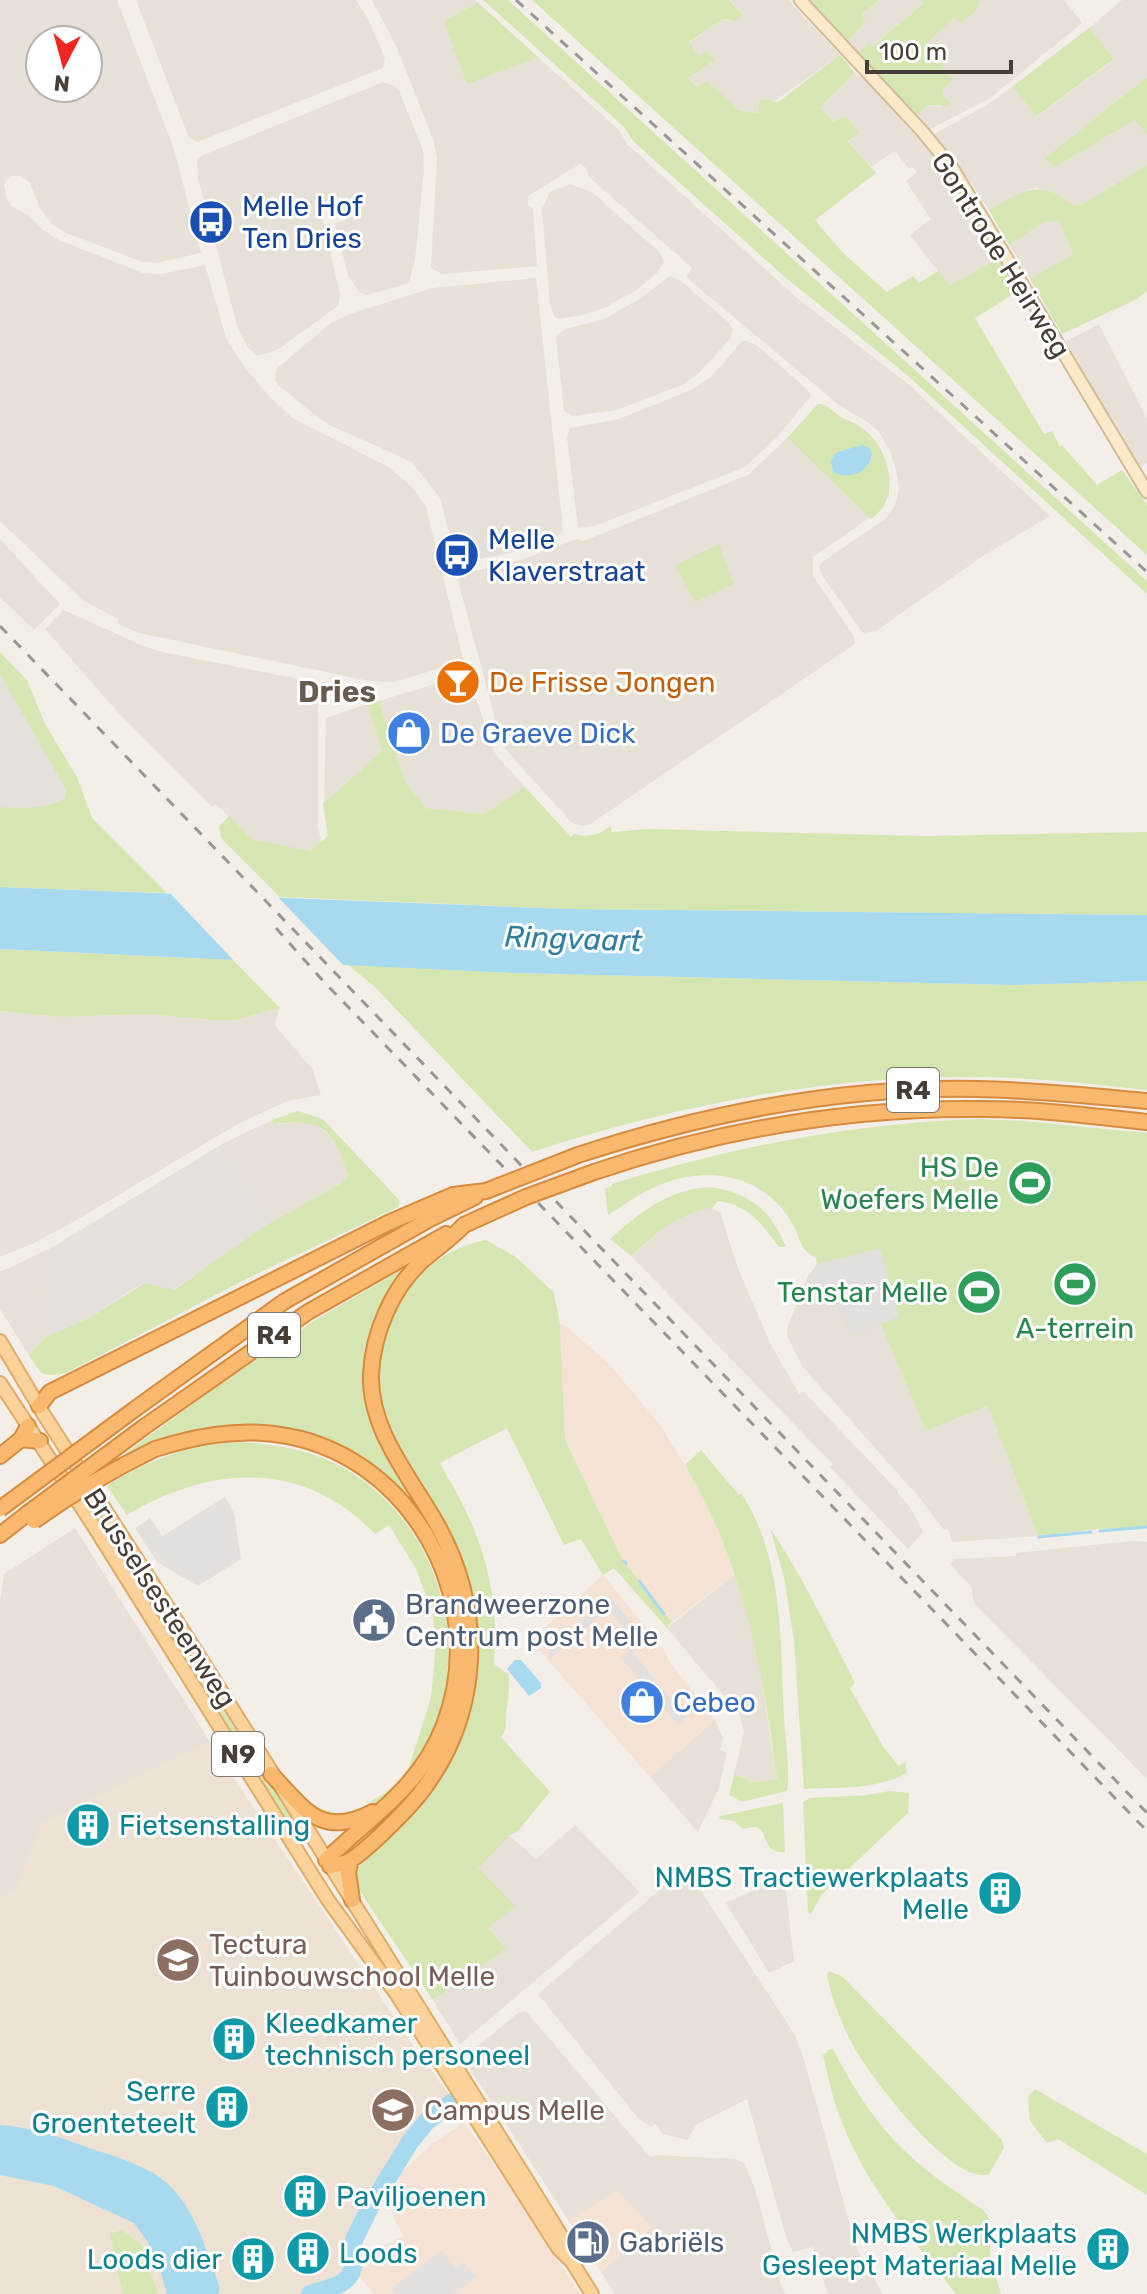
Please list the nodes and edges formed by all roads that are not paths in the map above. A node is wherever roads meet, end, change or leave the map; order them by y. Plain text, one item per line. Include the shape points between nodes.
1 (800, 0) edge
2 (1147, 492) edge
3 (1147, 1101) edge
4 (1147, 1122) edge
5 (486, 1191) junction
6 (416, 1257) junction
7 (1, 1342) edge
8 (0, 1383) edge
9 (39, 1406) junction
10 (24, 1432) junction
11 (40, 1441) junction
12 (0, 1456) edge
13 (0, 1509) edge
14 (31, 1517) junction
15 (0, 1535) edge
16 (135, 1559) junction
17 (271, 1774) junction
18 (391, 1803) junction
19 (295, 1844) junction
20 (351, 1860) junction
21 (327, 1864) junction
22 (328, 1900) junction
23 (352, 1900) junction
24 (572, 2262) junction
25 (592, 2294) edge

1 - 2 street, Gontrode Heirweg via 953,169
3 - 5 highway, R4, bridge via 976,1088 839,1095 682,1124 578,1155
4 - 6 highway, R4, bridge via 983,1109 899,1111 760,1128 693,1142 526,1197 464,1225
5 - 9 highway via 453,1195 388,1223 50,1392
5 - 13 highway, R4, bridge via 285,1301
6 - 14 highway, R4, bridge via 308,1312 144,1427
6 - 20 highway via 377,1338 371,1379 390,1447 457,1569 470,1624 470,1670 464,1708 435,1774 411,1806
7 - 9 main road, Brusselsesteenweg / N9
8 - 10 main road
9 - 10 main road
9 - 16 main road, Brusselsesteenweg / N9
10 - 11 highway
10 - 12 highway
11 - 16 main road via 55,1443 124,1551
11 - 19 main road, Brusselsesteenweg / N9
14 - 15 highway, R4
14 - 18 highway, bridge via 155,1449 231,1432 275,1434 345,1456 391,1489 413,1513 442,1565 452,1597 458,1663 452,1701 432,1752
16 - 17 main road, Brusselsesteenweg / N9
17 - 18 highway via 307,1813 324,1821 355,1821
17 - 21 main road, Brusselsesteenweg / N9
18 - 21 highway
19 - 21 main road via 311,1860
19 - 22 main road, Brusselsesteenweg / N9
20 - 21 highway
20 - 23 highway
21 - 22 main road
21 - 23 main road, Brusselsesteenweg / N9
22 - 24 main road, Brusselsesteenweg / N9 via 397,1995 558,2248
23 - 24 main road, Brusselsesteenweg / N9 via 562,2237
24 - 25 main road, Brusselsesteenweg / N9

